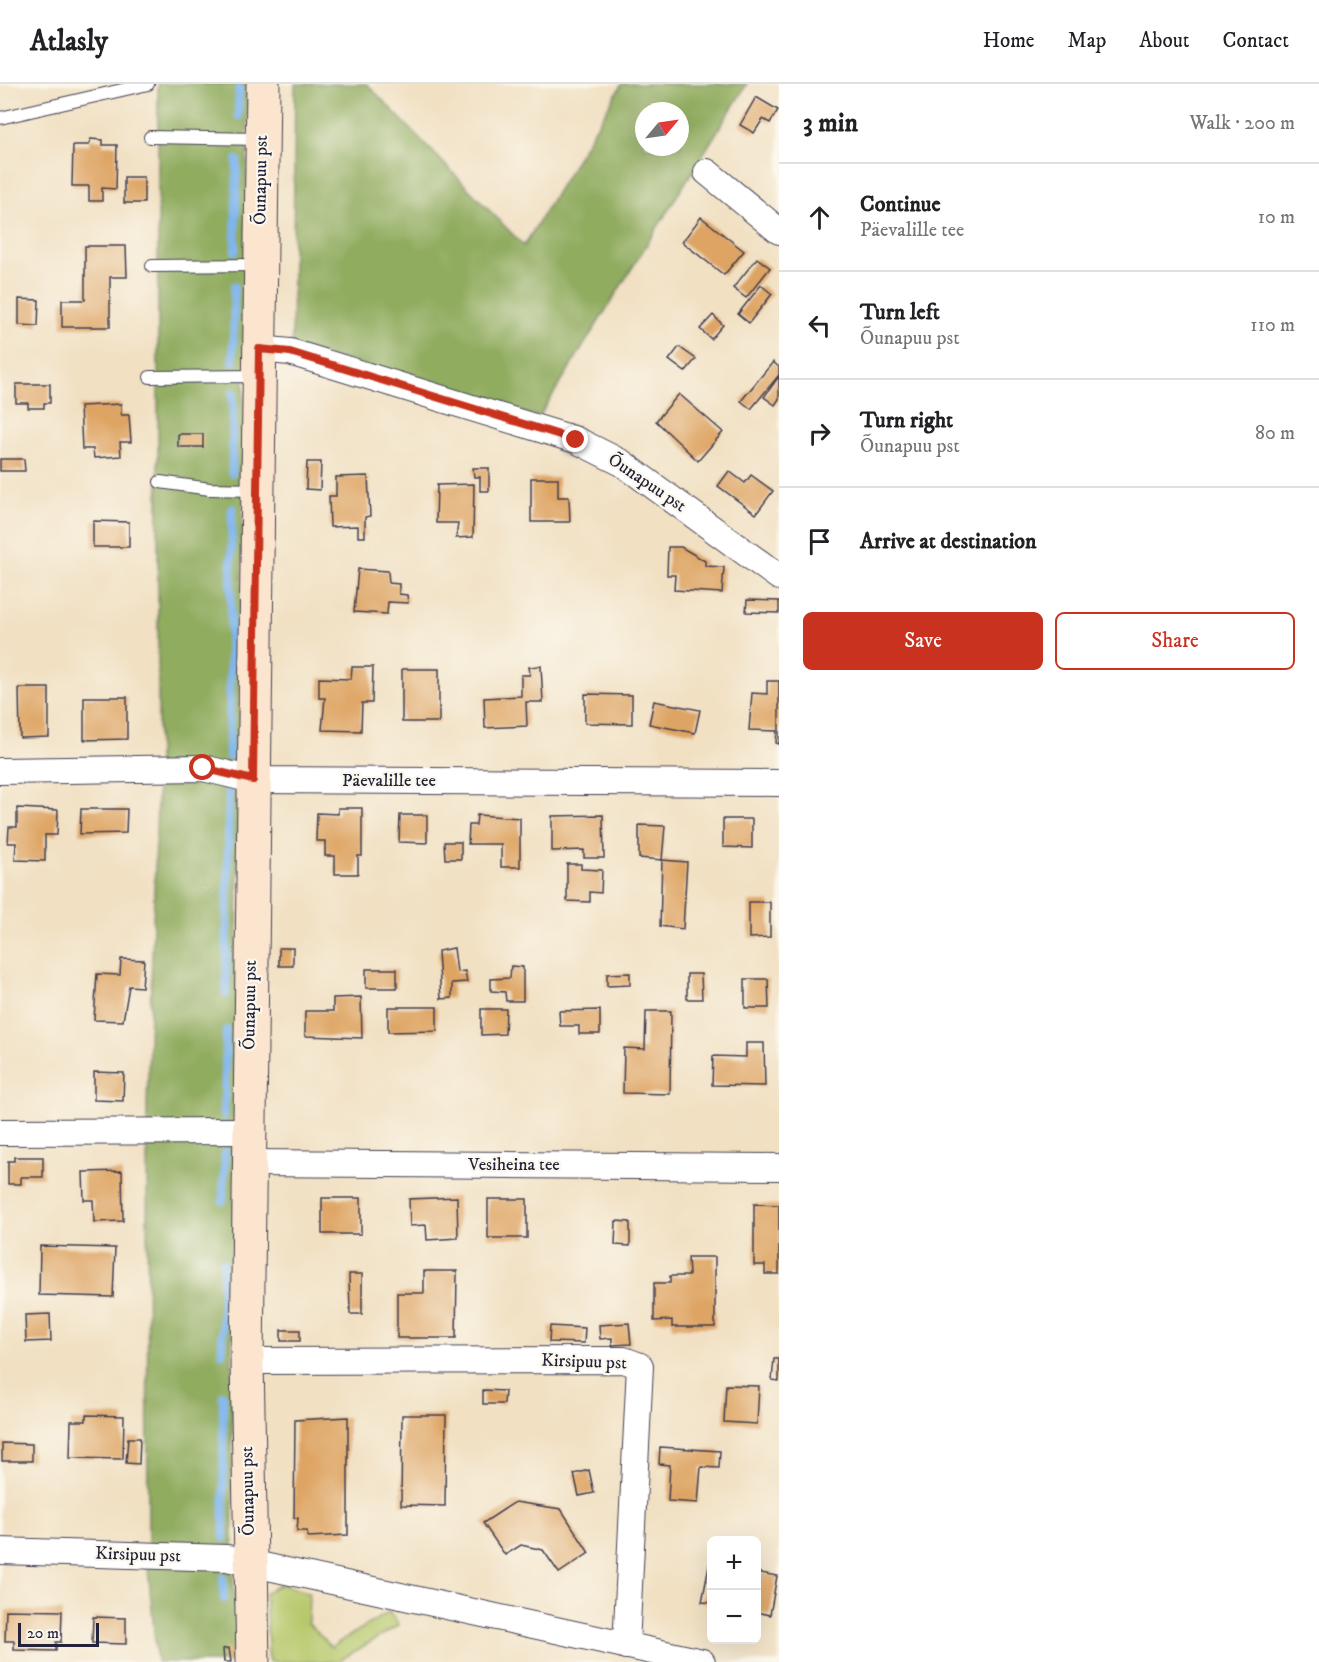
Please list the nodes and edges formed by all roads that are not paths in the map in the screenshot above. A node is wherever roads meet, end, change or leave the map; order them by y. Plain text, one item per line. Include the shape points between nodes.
1 (148, 84) edge
2 (263, 84) edge
3 (0, 118) edge
4 (150, 136) dead end
5 (261, 139) junction
6 (707, 172) dead end
7 (779, 231) edge
8 (260, 265) junction
9 (152, 266) dead end
10 (258, 362) junction
11 (150, 377) dead end
12 (160, 482) dead end
13 (257, 490) junction
14 (779, 577) edge
15 (0, 771) edge
16 (253, 780) junction
17 (779, 783) edge
18 (248, 1131) junction
19 (0, 1132) edge
20 (249, 1163) junction
21 (779, 1167) edge
22 (247, 1360) junction
23 (0, 1551) edge
24 (249, 1563) junction
25 (626, 1646) junction
26 (253, 1662) edge
27 (702, 1662) edge

1 - 3 lane
2 - 5 street, Õunapuu pst
4 - 5 lane
5 - 8 street, Õunapuu pst
6 - 7 street
8 - 9 lane
8 - 10 street, Õunapuu pst
10 - 11 lane
10 - 13 street, Õunapuu pst
10 - 14 street, Õunapuu pst via 290,352 576,440 622,463
12 - 13 lane
13 - 16 street, Õunapuu pst
15 - 16 street, Päevalille tee via 203,768
16 - 17 street, Päevalille tee
16 - 18 street, Õunapuu pst
18 - 19 street
18 - 20 street, Õunapuu pst
20 - 21 street, Vesiheina tee
20 - 22 street, Õunapuu pst
22 - 24 street, Õunapuu pst
22 - 25 street, Kirsipuu pst via 624,1360 640,1366
23 - 24 street, Kirsipuu pst via 227,1558
24 - 25 street, Kirsipuu pst
24 - 26 street, Õunapuu pst
25 - 27 street, Kirsipuu pst

